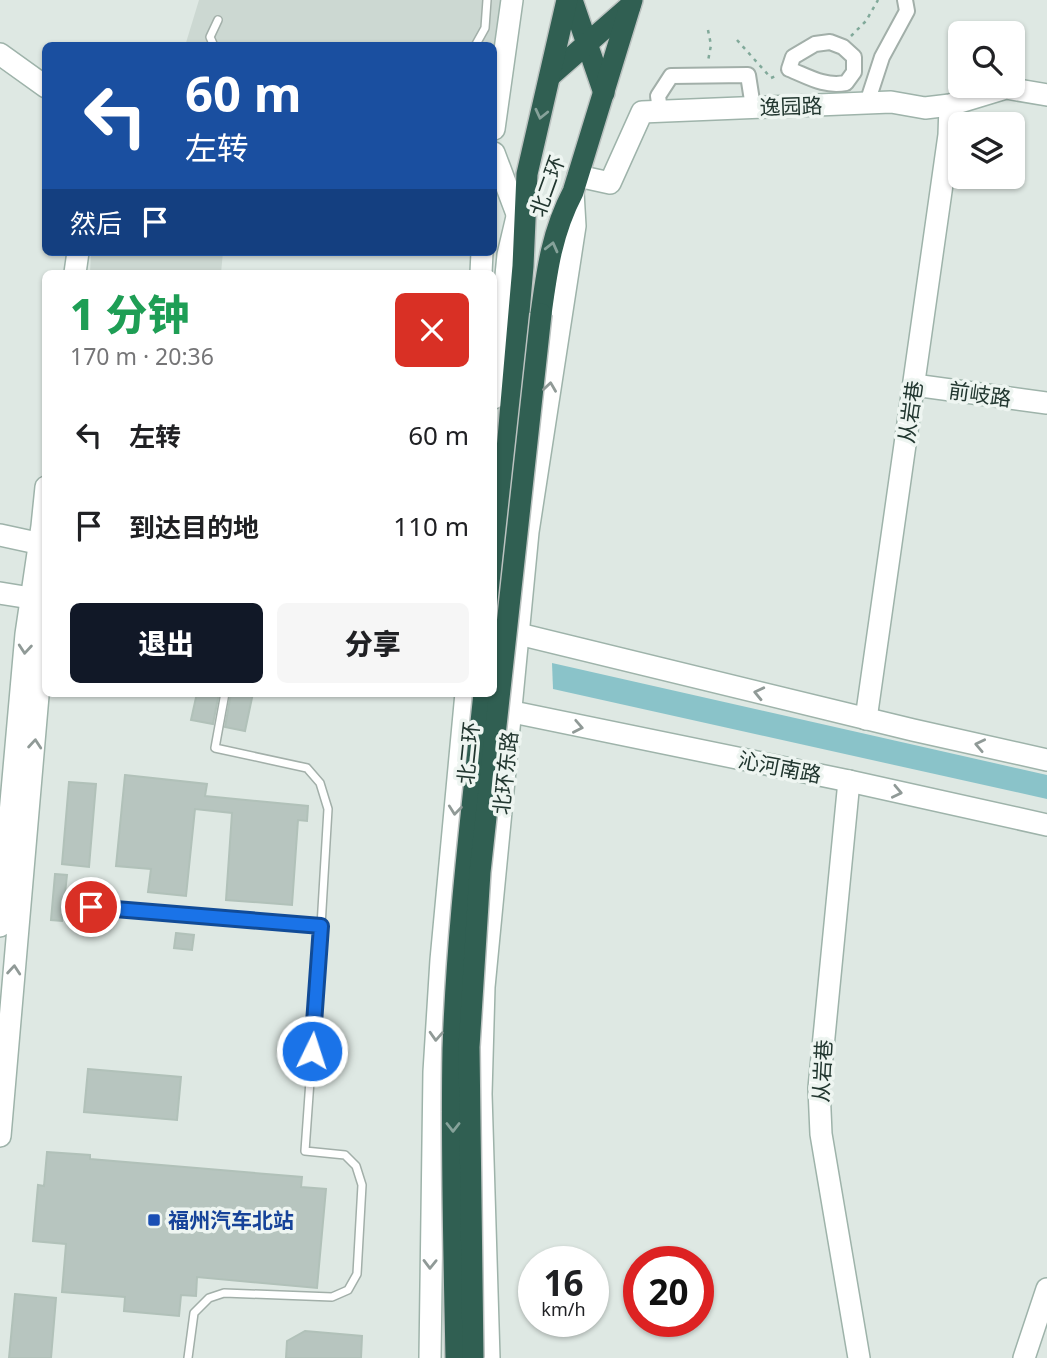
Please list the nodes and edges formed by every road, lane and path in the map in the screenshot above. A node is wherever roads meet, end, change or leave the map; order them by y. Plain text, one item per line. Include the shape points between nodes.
1 (487, 0) edge
2 (512, 0) edge
3 (567, 0) edge
4 (572, 0) edge
5 (878, 0) edge
6 (905, 0) edge
7 (631, 3) edge
8 (218, 20) dead end
9 (708, 30) dead end
10 (737, 40) dead end
11 (212, 42) edge
12 (477, 42) edge
13 (587, 44) junction
14 (843, 47) junction
15 (0, 54) edge
16 (789, 69) junction
17 (707, 75) junction
18 (550, 76) junction
19 (42, 84) edge
20 (604, 93) junction
21 (1047, 95) edge
22 (867, 103) junction
23 (950, 105) junction
24 (752, 107) junction
25 (497, 108) edge
26 (660, 110) junction
27 (497, 161) edge
28 (527, 174) junction
29 (575, 184) junction
30 (517, 214) junction
31 (500, 253) edge
32 (530, 313) junction
33 (497, 326) edge
34 (914, 385) junction
35 (1047, 403) edge
36 (0, 535) edge
37 (42, 541) edge
38 (42, 561) edge
39 (497, 575) edge
40 (0, 593) edge
41 (40, 600) edge
42 (497, 629) edge
43 (518, 636) junction
44 (497, 685) edge
45 (224, 697) edge
46 (466, 697) edge
47 (473, 697) edge
48 (484, 697) edge
49 (496, 697) edge
50 (512, 713) junction
51 (866, 719) junction
52 (1047, 760) edge
53 (849, 781) junction
54 (1047, 825) edge
55 (91, 907) dead end
56 (0, 926) edge
57 (321, 926) junction
58 (4, 1032) edge
59 (0, 1136) edge
60 (1047, 1289) edge
61 (188, 1358) edge
62 (430, 1358) edge
63 (456, 1358) edge
64 (474, 1358) edge
65 (489, 1358) edge
66 (859, 1358) edge
67 (1024, 1358) edge

1 - 12 lane via 485,28
2 - 25 main road
3 - 18 highway, 北二环
4 - 13 highway
5 - 14 path
6 - 22 street via 907,11 882,57
7 - 13 highway
7 - 20 highway, 北二环
8 - 11 lane
9 - 17 path
10 - 16 path via 771,78
13 - 18 highway
13 - 20 highway
14 - 16 street via 830,41 815,44 793,57
14 - 16 street via 854,57 854,72 846,83 817,82
15 - 19 main road
17 - 24 street via 748,75
17 - 26 street via 671,76 658,96
18 -> 28 highway, 北二环
20 - 29 highway, 北二环
21 - 23 main road, 逸园路 via 1006,88
22 - 23 main road, 逸园路 via 925,108
22 - 24 main road, 逸园路
23 - 34 main road, 从岩巷
24 - 26 main road, 逸园路
26 - 29 main road via 642,112 610,183
27 - 30 main road
28 - 30 main road
28 - 32 highway, 北二环
32 -> 29 highway, 北二环 via 559,219
43 -> 29 main road, 北环东路 via 528,532 575,226
30 - 31 main road
31 - 33 main road
32 - 39 highway, 北二环
32 - 44 highway, 北二环, bridge
34 - 35 main road, 前岐路
34 - 51 main road, 从岩巷
36 - 37 main road
38 - 41 main road
40 - 41 main road
41 -> 56 main road
58 -> 41 main road
42 - 43 main road
43 - 50 main road, 北环东路
51 -> 43 main road
45 - 57 lane via 215,748 307,768 323,790 328,809
46 -> 62 main road via 434,1072
47 - 50 main road, 沁河南路
48 -> 63 highway, 北二环, bridge via 453,1047
49 - 64 highway, 北二环, bridge via 469,1047
50 -> 53 main road, 沁河南路
50 - 65 main road, 北环东路 via 482,1034
52 -> 51 main road
53 -> 54 main road, 沁河南路
53 - 66 main road, 从岩巷 via 819,1088 821,1134
55 - 57 lane
57 - 61 lane via 305,1151 345,1155 356,1166 362,1194 357,1274 348,1290 332,1297 214,1295 194,1313
58 - 59 main road
60 - 67 main road

